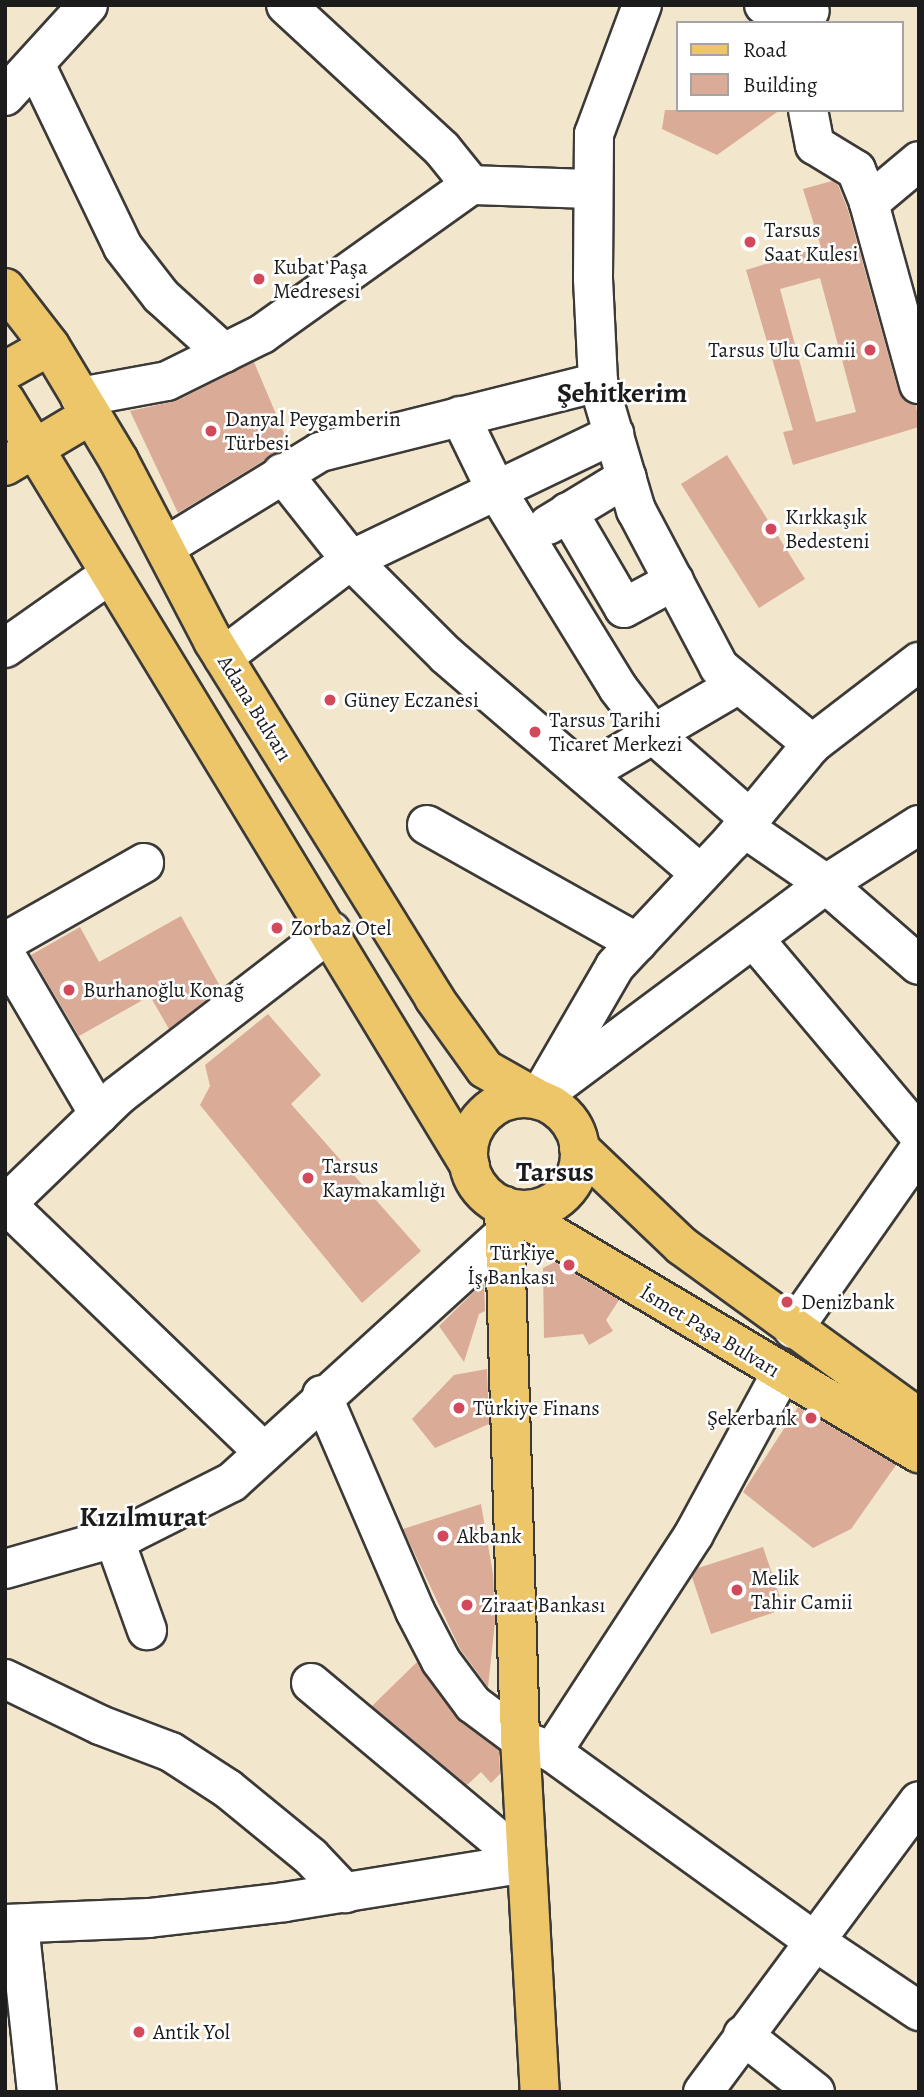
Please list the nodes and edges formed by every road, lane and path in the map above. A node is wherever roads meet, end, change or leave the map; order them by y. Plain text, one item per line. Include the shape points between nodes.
1 (88, 5) edge
2 (286, 5) edge
3 (642, 5) edge
4 (764, 5) edge
5 (810, 13) edge
6 (35, 64) junction
7 (5, 96) edge
8 (808, 112) edge
9 (919, 161) edge
10 (471, 185) junction
11 (593, 188) junction
12 (869, 203) junction
13 (5, 288) edge
14 (908, 291) edge
15 (50, 346) junction
16 (224, 353) junction
17 (5, 370) edge
18 (598, 382) junction
19 (919, 384) edge
20 (5, 400) edge
21 (85, 406) junction
22 (460, 416) junction
23 (614, 434) junction
24 (20, 458) edge
25 (282, 473) junction
26 (627, 477) junction
27 (495, 488) junction
28 (568, 512) junction
29 (526, 540) junction
30 (164, 547) junction
31 (351, 560) junction
32 (109, 575) junction
33 (674, 581) junction
34 (5, 648) edge
35 (223, 657) junction
36 (918, 663) edge
37 (739, 684) junction
38 (653, 734) junction
39 (812, 744) junction
40 (585, 774) junction
41 (746, 823) junction
42 (427, 825) dead end
43 (919, 825) edge
44 (144, 863) dead end
45 (701, 874) junction
46 (826, 884) junction
47 (331, 931) junction
48 (754, 939) junction
49 (5, 942) edge
50 (637, 943) junction
51 (5, 954) edge
52 (919, 965) edge
53 (538, 1099) junction
54 (99, 1114) junction
55 (919, 1135) edge
56 (579, 1148) junction
57 (919, 1150) edge
58 (470, 1166) junction
59 (6, 1205) edge
60 (503, 1221) junction
61 (793, 1329) junction
62 (781, 1374) junction
63 (322, 1395) junction
64 (919, 1418) edge
65 (264, 1452) junction
66 (919, 1453) edge
67 (114, 1538) junction
68 (5, 1569) edge
69 (147, 1630) dead end
70 (5, 1679) edge
71 (311, 1683) dead end
72 (536, 1745) junction
73 (919, 1801) edge
74 (526, 1863) junction
75 (345, 1893) junction
76 (12, 1924) edge
77 (813, 1940) junction
78 (535, 1958) junction
79 (919, 2011) edge
80 (743, 2035) junction
81 (708, 2090) edge
82 (37, 2092) edge
83 (540, 2092) edge
84 (562, 2092) edge
85 (815, 2092) edge

1 - 6 street
2 - 10 street via 442,149
3 - 11 street via 594,134
4 - 5 street
6 - 7 street
6 - 16 street via 123,247 161,296
8 - 12 street via 815,145 856,170
9 - 12 street
10 - 11 street
10 - 16 street via 262,334
11 - 18 street
12 - 14 street
13 - 15 main road, Adana Bulvarı
14 - 19 street
15 - 17 main road
15 - 21 main road, Adana Bulvarı
16 - 21 street via 167,381
18 - 22 street
18 - 23 street
20 - 24 main road
21 - 24 main road
21 - 30 main road, Adana Bulvarı
22 - 25 street via 320,452
22 - 27 street
23 - 26 street
23 - 27 street
24 - 32 main road
25 - 30 street
25 - 31 street
26 - 28 street
26 - 33 street via 636,510
27 - 29 street
27 - 31 street
28 - 29 street
28 - 33 street via 624,608
29 - 38 street via 618,688
30 - 35 main road, Adana Bulvarı
31 - 35 street
31 - 40 street via 446,655
32 - 34 street
32 - 47 main road
33 - 37 street via 719,667
35 - 53 main road, Adana Bulvarı via 434,998 485,1069
36 - 39 street
37 - 38 street
37 - 39 street
38 - 40 street
38 - 41 street
39 - 41 street
40 - 45 street
41 - 45 street
41 - 46 street
42 - 50 street
43 - 46 street
44 - 49 street
45 - 50 street
46 - 48 street
46 - 52 street
47 - 54 street
47 - 58 main road
48 - 53 street
48 - 55 street
50 - 53 street via 615,967
51 - 54 street
53 - 56 main road via 569,1120
53 - 58 main road via 501,1102 485,1113 468,1147
54 - 59 street
56 - 60 main road via 578,1172 556,1200 521,1210
56 - 61 main road via 682,1246
57 - 61 street
58 - 60 main road
59 - 65 street
60 - 62 main road, İsmet Paşa Bulvarı
60 - 63 street
60 - 72 main road
61 - 64 main road
62 - 66 main road, İsmet Paşa Bulvarı
62 - 72 street via 694,1534
63 - 65 street
63 - 72 street via 441,1661 472,1704
65 - 67 street via 232,1482
67 - 68 street
67 - 69 street
70 - 75 street via 100,1725 172,1752 228,1789 311,1857
71 - 74 street
72 - 74 main road
72 - 77 street
73 - 77 street
74 - 75 street
74 - 78 main road
75 - 76 street via 149,1918
76 - 82 street
77 - 79 street
77 - 80 street
78 - 83 main road
78 - 84 main road via 548,2004
80 - 81 street
80 - 85 street

